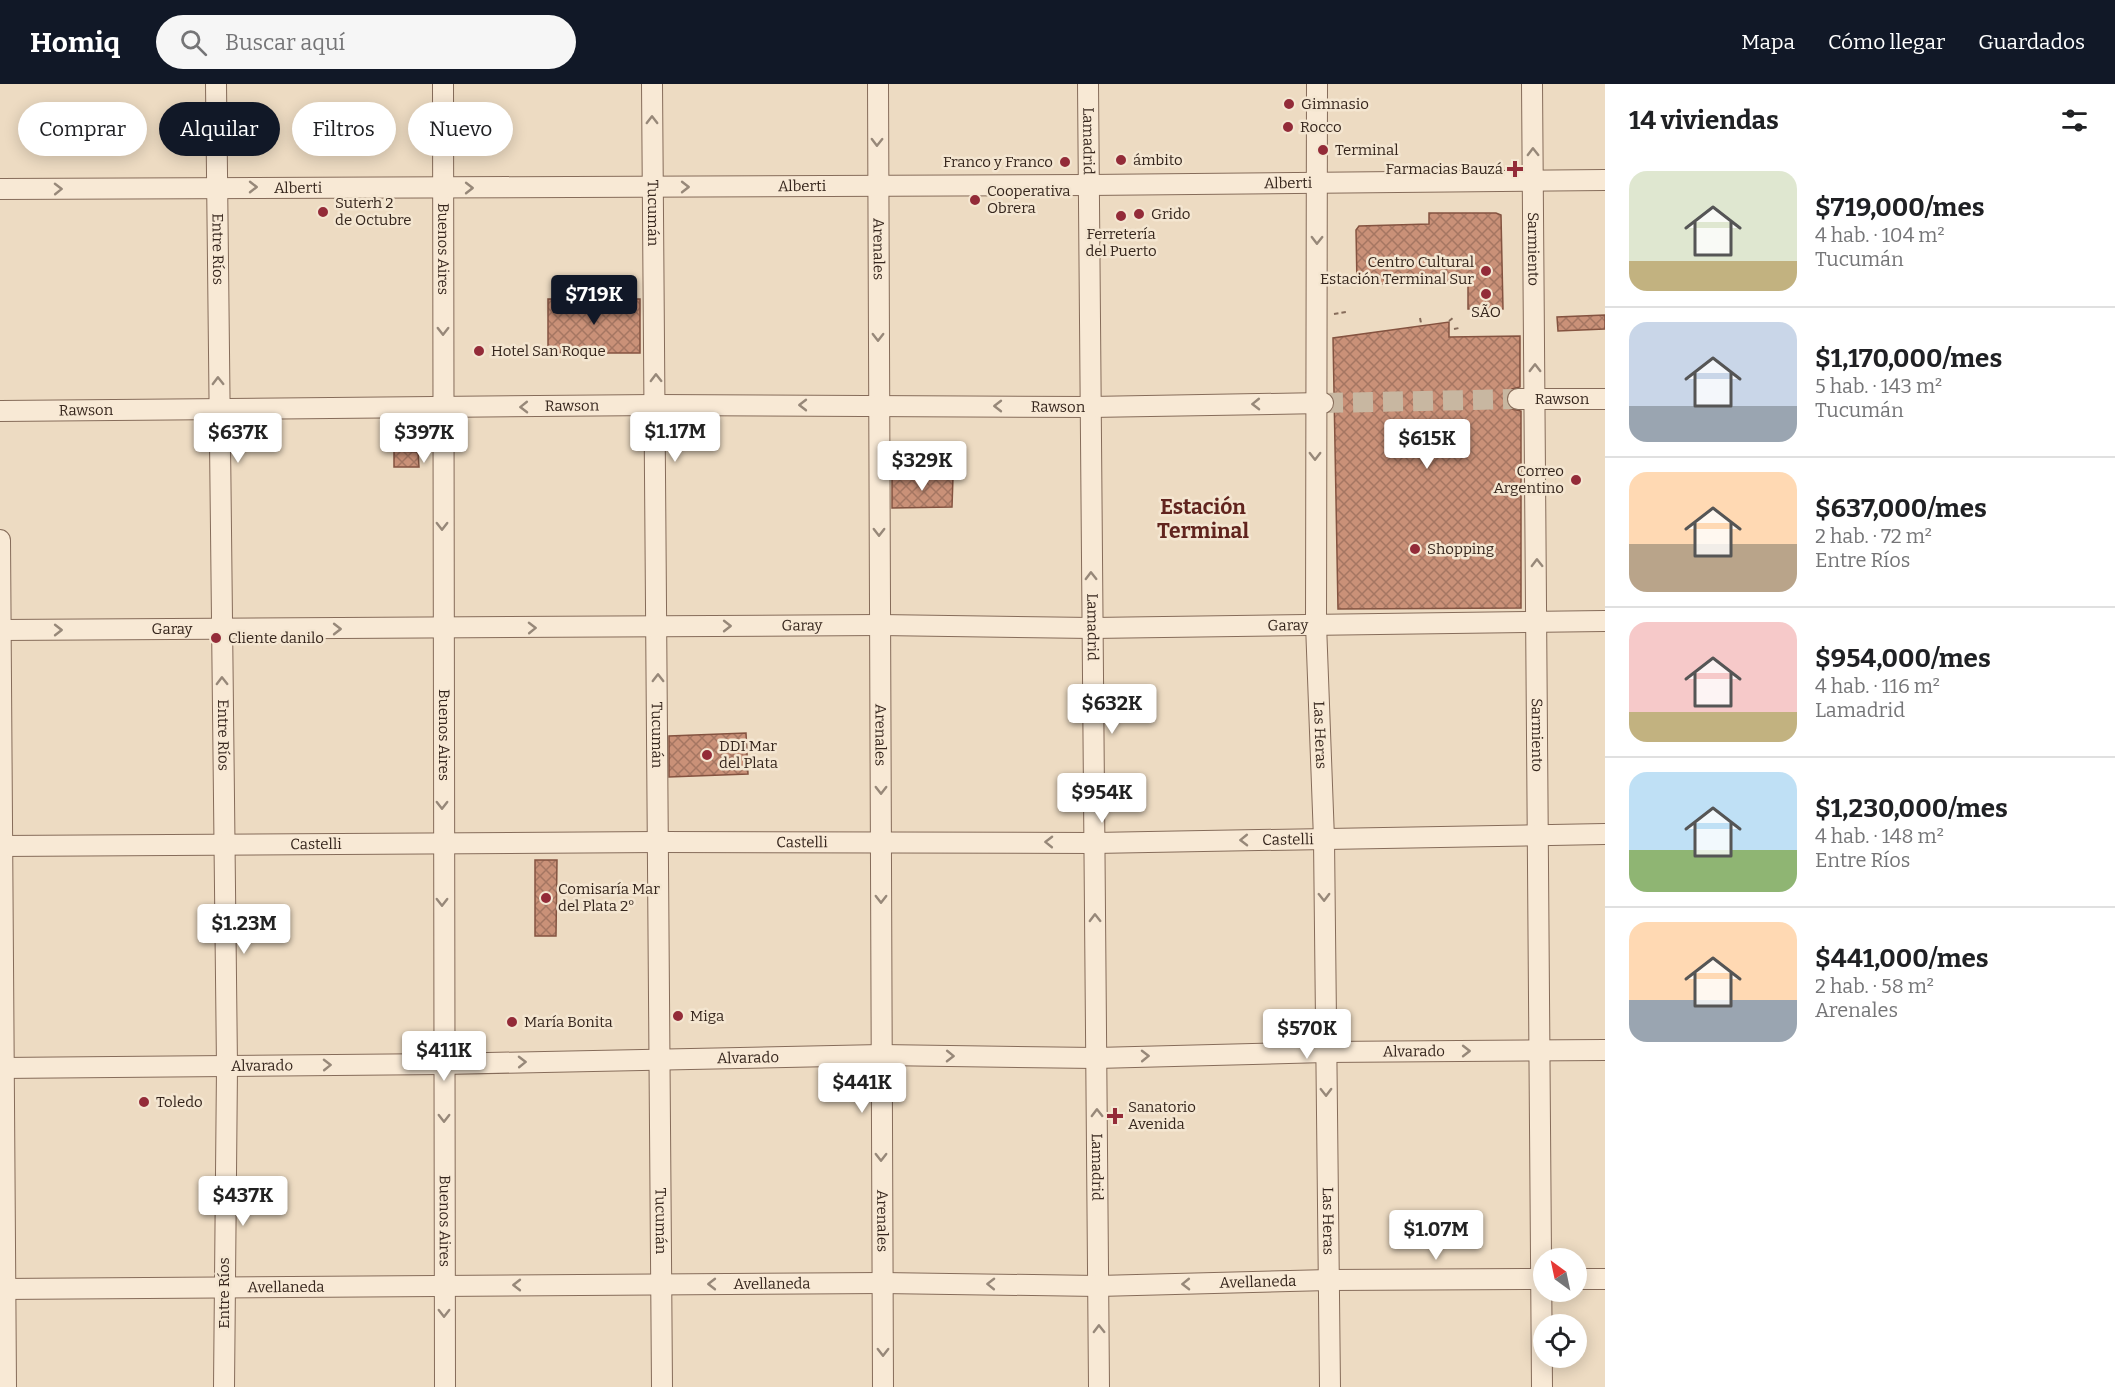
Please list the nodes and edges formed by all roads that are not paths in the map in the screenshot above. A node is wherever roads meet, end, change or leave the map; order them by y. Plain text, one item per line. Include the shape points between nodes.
1 (216, 84) edge
2 (443, 84) edge
3 (652, 84) edge
4 (878, 84) edge
5 (1088, 84) edge
6 (1317, 84) edge
7 (1532, 84) edge
8 (1605, 180) edge
9 (1533, 181) junction
10 (1317, 182) junction
11 (1088, 185) junction
12 (877, 186) junction
13 (215, 187) junction
14 (652, 187) junction
15 (443, 188) junction
16 (0, 189) edge
17 (1527, 399) junction
18 (1605, 399) edge
19 (1319, 403) junction
20 (656, 405) junction
21 (878, 405) junction
22 (1090, 407) junction
23 (443, 408) junction
24 (218, 409) junction
25 (0, 411) edge
26 (0, 540) edge
27 (1605, 621) edge
28 (1538, 622) junction
29 (1316, 624) junction
30 (880, 625) junction
31 (658, 626) junction
32 (442, 628) junction
33 (1092, 628) junction
34 (221, 629) junction
35 (0, 630) edge
36 (1605, 834) edge
37 (1538, 835) junction
38 (1324, 839) junction
39 (881, 841) junction
40 (659, 842) junction
41 (442, 843) junction
42 (1094, 843) junction
43 (224, 844) junction
44 (2, 846) edge
45 (1605, 1050) edge
46 (1539, 1051) junction
47 (1326, 1052) junction
48 (881, 1055) junction
49 (661, 1058) junction
50 (1096, 1058) junction
51 (443, 1064) junction
52 (227, 1067) junction
53 (2, 1068) edge
54 (1542, 1248) edge
55 (1587, 1279) edge
56 (1605, 1279) edge
57 (1329, 1280) junction
58 (1533, 1280) edge
59 (882, 1283) junction
60 (662, 1284) junction
61 (444, 1286) junction
62 (1098, 1286) junction
63 (224, 1287) junction
64 (3, 1289) edge
65 (1542, 1302) edge
66 (6, 1387) edge
67 (225, 1387) edge
68 (445, 1387) edge
69 (662, 1387) edge
70 (883, 1387) edge
71 (1099, 1387) edge
72 (1330, 1387) edge
73 (1542, 1387) edge

1 - 13 street, Entre Ríos
2 - 15 street, Buenos Aires
14 -> 3 street, Tucumán
4 -> 12 street, Arenales
5 - 11 street, Lamadrid
6 - 10 street, Las Heras
9 -> 7 street, Sarmiento
8 - 9 street, Alberti
9 - 10 street, Alberti
17 -> 9 street, Sarmiento
10 - 11 street, Alberti
10 -> 19 street, Las Heras
11 - 12 street, Alberti
11 - 22 street, Lamadrid
14 -> 12 street, Alberti
12 -> 21 street, Arenales
13 -> 15 street, Alberti
16 -> 13 street, Alberti
24 -> 13 street, Entre Ríos
15 -> 14 street, Alberti
20 -> 14 street, Tucumán
15 -> 23 street, Buenos Aires
17 - 18 street, Rawson
28 -> 17 street, Sarmiento
19 -> 22 street, Rawson
19 -> 29 street, Las Heras
21 -> 20 street, Rawson
20 -> 23 street, Rawson
20 - 31 street, Tucumán
22 -> 21 street, Rawson
21 -> 30 street, Arenales
33 -> 22 street, Lamadrid
23 - 24 street, Rawson
23 -> 32 street, Buenos Aires
24 - 25 street, Rawson
24 - 34 street, Entre Ríos
26 - 35 street
27 - 28 street, Garay
28 - 29 street, Garay
28 - 37 street, Sarmiento
29 - 33 street, Garay
29 - 38 street, Las Heras
31 -> 30 street, Garay
30 - 33 street, Garay
30 -> 39 street, Arenales
32 -> 31 street, Garay
40 -> 31 street, Tucumán
34 -> 32 street, Garay
32 -> 41 street, Buenos Aires
33 - 42 street, Lamadrid
35 -> 34 street, Garay
43 -> 34 street, Entre Ríos
35 - 44 street
36 - 37 street, Castelli
37 - 38 street, Castelli
37 - 46 street, Sarmiento
38 -> 42 street, Castelli
38 -> 47 street, Las Heras
39 - 40 street, Castelli
42 -> 39 street, Castelli
39 -> 48 street, Arenales
40 - 41 street, Castelli
40 - 49 street, Tucumán
41 - 43 street, Castelli
41 -> 51 street, Buenos Aires
50 -> 42 street, Lamadrid
43 - 44 street, Castelli
43 - 52 street, Entre Ríos
44 - 53 street
45 - 46 street, Alvarado
47 -> 46 street, Alvarado
46 - 54 street, Sarmiento
50 -> 47 street, Alvarado
47 -> 57 street, Las Heras
48 - 49 street, Alvarado
48 -> 50 street, Alvarado
48 -> 59 street, Arenales
51 -> 49 street, Alvarado
49 - 60 street, Tucumán
62 -> 50 street, Lamadrid
52 -> 51 street, Alvarado
51 -> 61 street, Buenos Aires
52 - 53 street, Alvarado
52 - 63 street, Entre Ríos
53 - 64 street
55 - 56 street
57 - 58 street, Avellaneda
57 -> 62 street, Avellaneda
57 - 72 street, Las Heras
59 -> 60 street, Avellaneda
62 -> 59 street, Avellaneda
59 -> 70 street, Arenales
60 -> 61 street, Avellaneda
60 - 69 street, Tucumán
61 - 63 street, Avellaneda
61 -> 68 street, Buenos Aires
71 -> 62 street, Lamadrid
63 - 64 street, Avellaneda
63 - 67 street, Entre Ríos
64 - 66 street
65 - 73 street, Sarmiento

